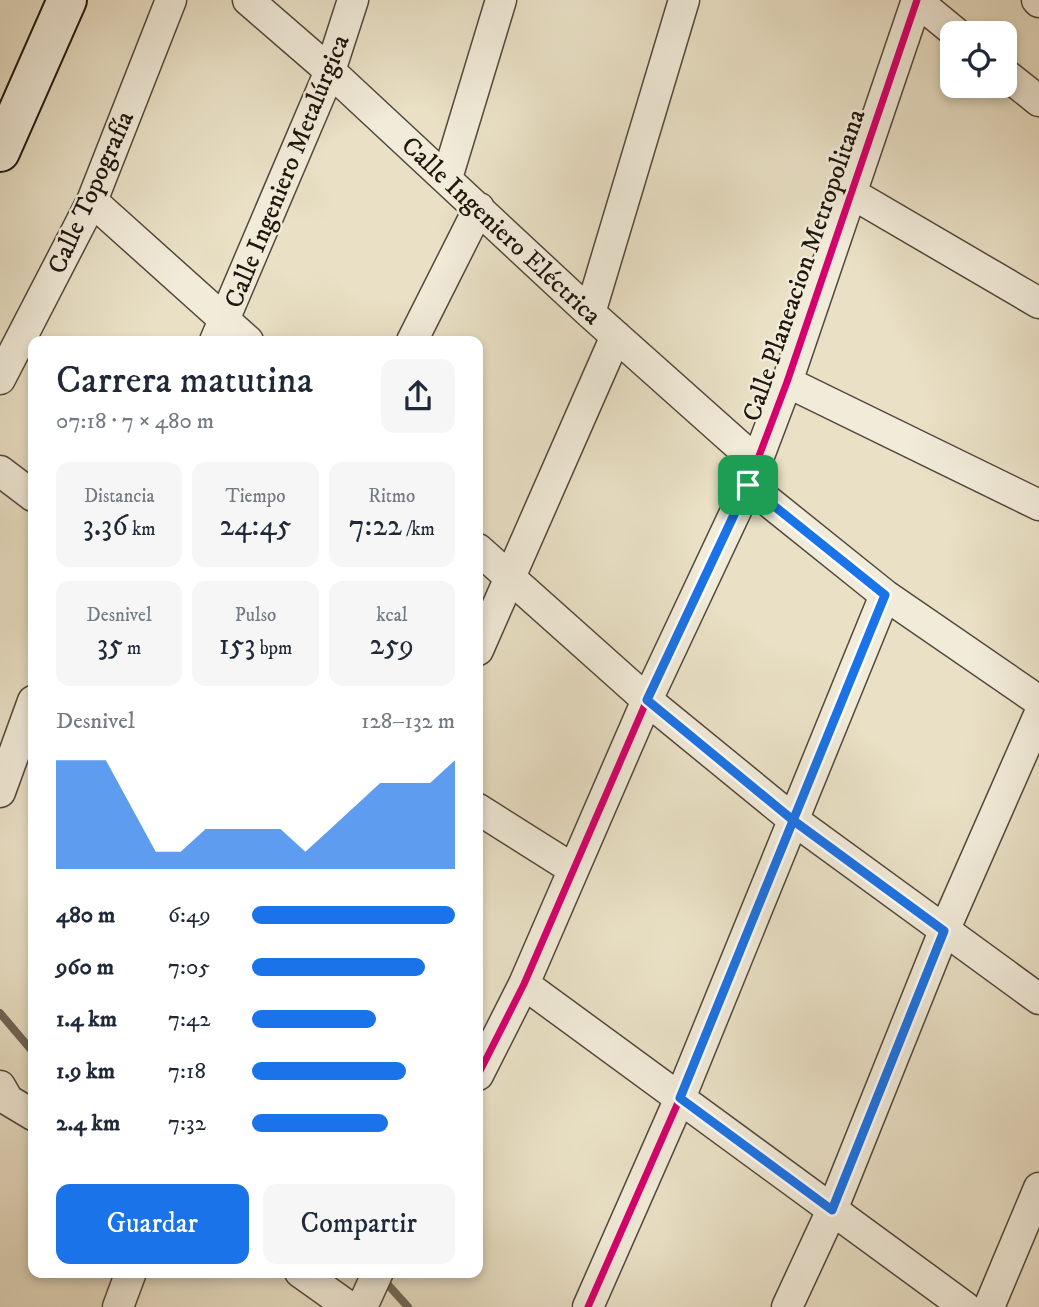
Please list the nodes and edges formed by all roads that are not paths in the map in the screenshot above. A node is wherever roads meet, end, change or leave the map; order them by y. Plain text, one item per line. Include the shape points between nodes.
1 (67, 0) edge
2 (171, 0) edge
3 (248, 0) edge
4 (353, 0) edge
5 (501, 0) edge
6 (684, 0) edge
7 (917, 1) edge
8 (941, 21) edge
9 (330, 71) junction
10 (1017, 83) edge
11 (1039, 101) edge
12 (3, 135) edge
13 (447, 178) junction
14 (852, 193) junction
15 (92, 201) junction
16 (479, 208) junction
17 (1039, 303) edge
18 (590, 313) junction
19 (220, 331) edge
20 (415, 336) edge
21 (617, 337) junction
22 (0, 379) edge
23 (788, 382) junction
24 (0, 471) edge
25 (752, 473) junction
26 (28, 492) edge
27 (1039, 505) edge
28 (483, 554) edge
29 (511, 579) junction
30 (885, 595) junction
31 (483, 639) edge
32 (647, 700) junction
33 (1039, 701) edge
34 (28, 715) edge
35 (1039, 715) edge
36 (0, 792) edge
37 (483, 812) edge
38 (794, 821) junction
39 (573, 869) junction
40 (944, 931) junction
41 (524, 984) junction
42 (1039, 999) edge
43 (483, 1065) edge
44 (680, 1098) junction
45 (1039, 1188) edge
46 (832, 1210) junction
47 (129, 1278) edge
48 (308, 1278) edge
49 (118, 1307) edge
50 (349, 1307) edge
51 (588, 1307) edge
52 (787, 1307) edge
53 (965, 1307) edge
54 (989, 1307) edge

1 - 12 street
2 - 15 street, Calle Topografía
3 - 9 street, Calle Ingeniero Eléctrica
4 - 9 street, Calle Ingeniero Metalúrgica
5 - 13 street
6 - 18 street
7 - 8 street
7 - 14 street, Calle Planeacion Metropolitana
9 - 13 street, Calle Ingeniero Eléctrica
9 - 19 street, Calle Ingeniero Metalúrgica
10 - 11 street
13 - 16 street, Calle Ingeniero Eléctrica
14 - 17 street
14 - 23 street, Calle Planeacion Metropolitana
15 - 19 street
15 - 22 street, Calle Topografía
16 - 18 street, Calle Ingeniero Eléctrica
16 - 20 street
18 - 21 street, Calle Ingeniero Eléctrica
21 - 25 street, Calle Ingeniero Eléctrica
21 - 29 street
23 - 25 street, Calle Planeacion Metropolitana
23 - 27 street
24 - 26 street
25 - 30 street, Calle Ingeniero Eléctrica
25 - 32 street, Calle Planeacion Metropolitana
28 - 29 street
29 - 31 street
29 - 32 street
30 - 33 street, Calle Ingeniero Eléctrica
30 - 38 street
32 - 38 street
32 - 39 street, Calle Planeacion Metropolitana
34 - 36 street
35 - 40 street
37 - 39 street
38 - 40 street
38 - 44 street
39 - 41 street, Calle Planeacion Metropolitana
40 - 42 street
40 - 46 street
41 - 43 street, Calle Planeacion Metropolitana
41 - 44 street
44 - 46 street
44 - 51 street
45 - 54 street
46 - 52 street
46 - 53 street
47 - 49 street
48 - 50 street

